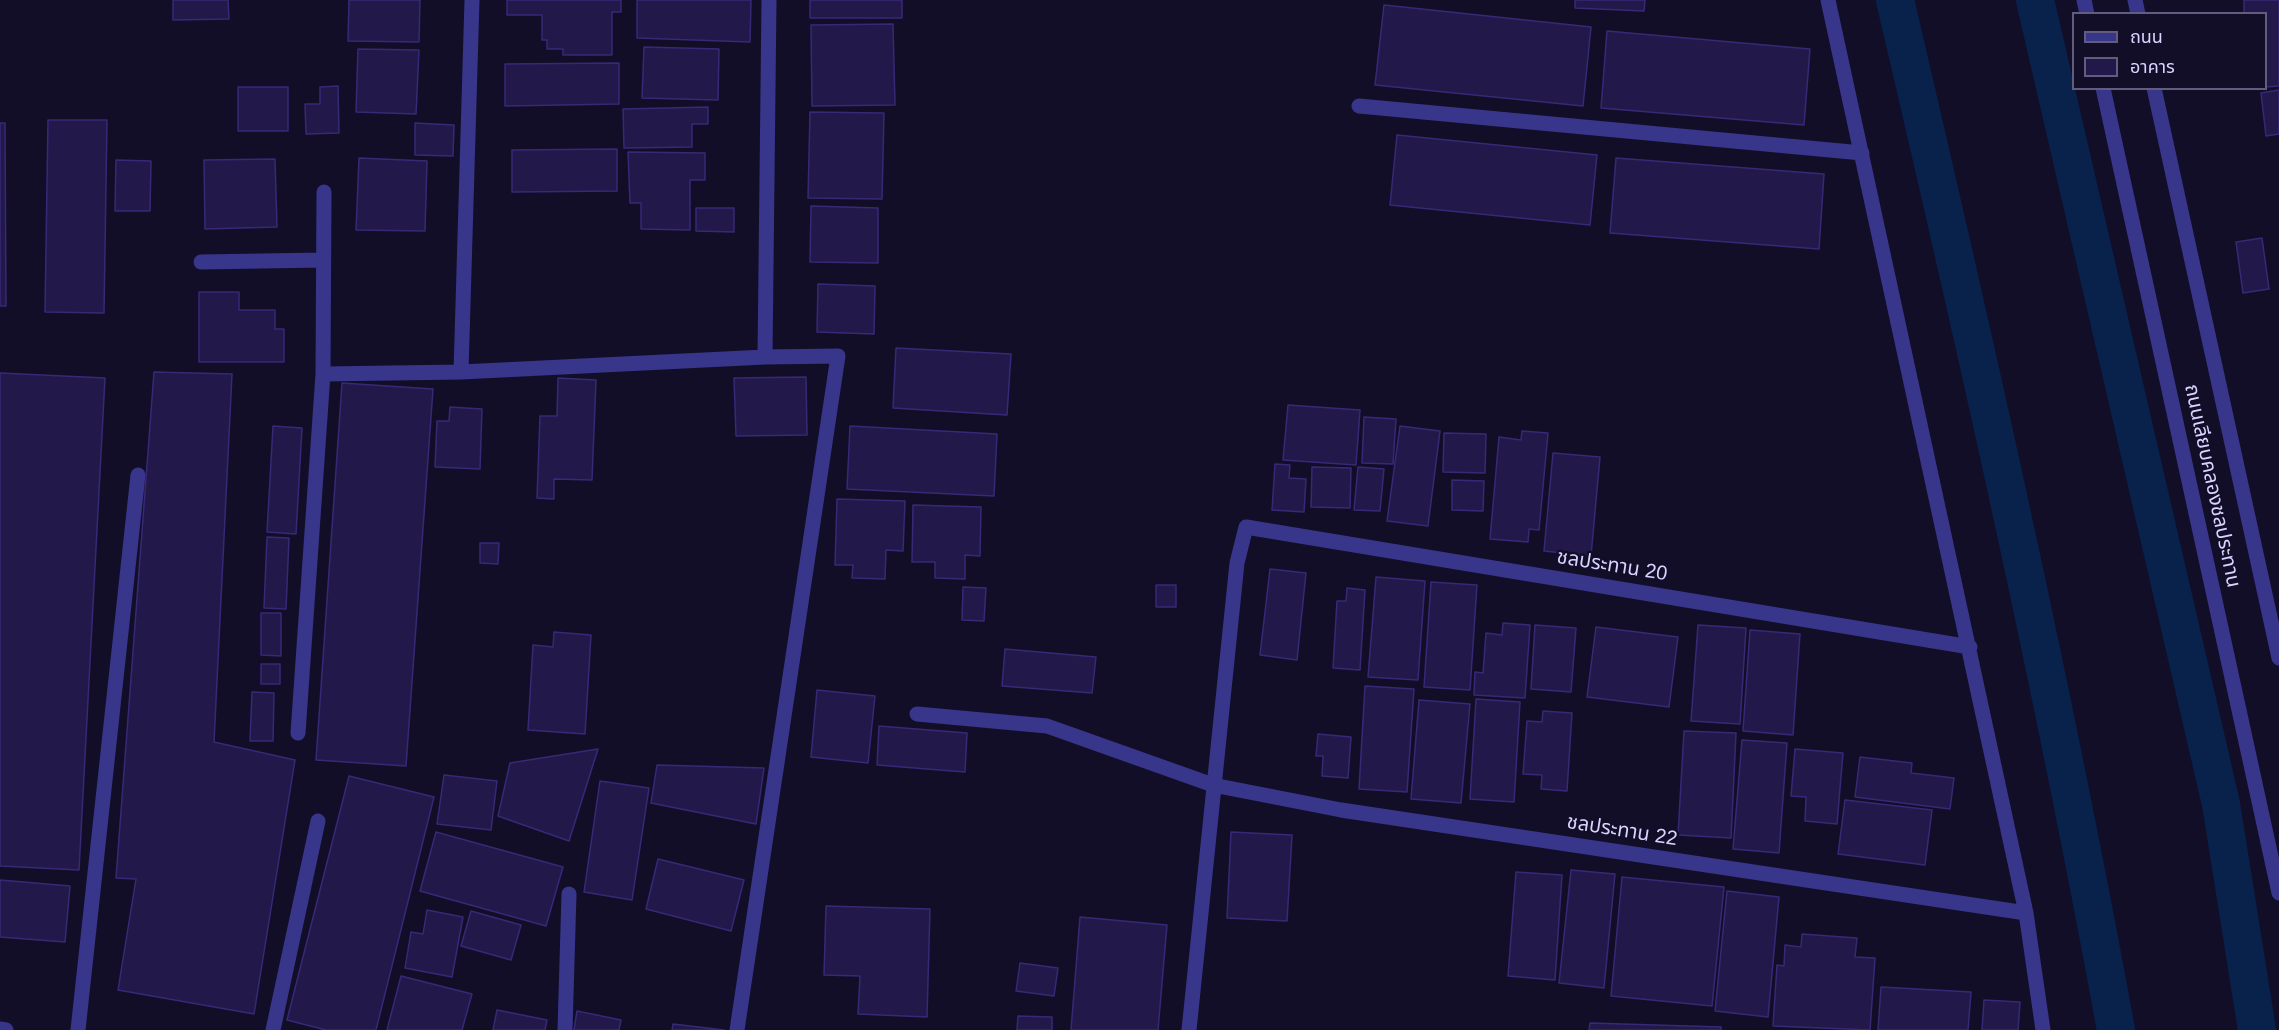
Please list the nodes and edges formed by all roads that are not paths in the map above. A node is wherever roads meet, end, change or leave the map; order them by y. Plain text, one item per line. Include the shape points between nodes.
1 (472, 0) edge
2 (769, 0) edge
3 (1828, 0) edge
4 (2103, 90) edge
5 (2154, 90) edge
6 (1359, 106) dead end
7 (1862, 153) junction
8 (324, 192) dead end
9 (323, 260) junction
10 (201, 262) dead end
11 (765, 357) junction
12 (461, 372) junction
13 (323, 374) junction
14 (138, 474) dead end
15 (1970, 646) junction
16 (2279, 658) edge
17 (917, 714) dead end
18 (297, 733) dead end
19 (1213, 785) junction
20 (318, 821) dead end
21 (2279, 893) edge
22 (569, 894) dead end
23 (2026, 913) junction
24 (0, 1029) edge
25 (6, 1030) edge
26 (78, 1030) edge
27 (273, 1030) edge
28 (566, 1030) edge
29 (737, 1030) edge
30 (1189, 1030) edge
31 (2043, 1030) edge

1 - 12 street
2 - 11 street
3 - 7 street
4 - 21 street, ถนนเลียบคลองชลประทาน
5 - 16 street, ถนนเลียบคลองชลประทาน
6 - 7 street
7 - 15 street
8 - 9 street
9 - 10 street
9 - 13 street
11 - 12 street
11 - 29 street via 838,357
12 - 13 street
13 - 18 street
14 - 26 street
15 - 19 street, ชลประทาน 20 via 1246,527 1237,563
15 - 23 street
17 - 19 street, ชลประทาน 22 via 1047,726
19 - 23 street, ชลประทาน 22 via 1341,810
19 - 30 street
20 - 27 street
22 - 28 street
23 - 31 street
24 - 25 street

